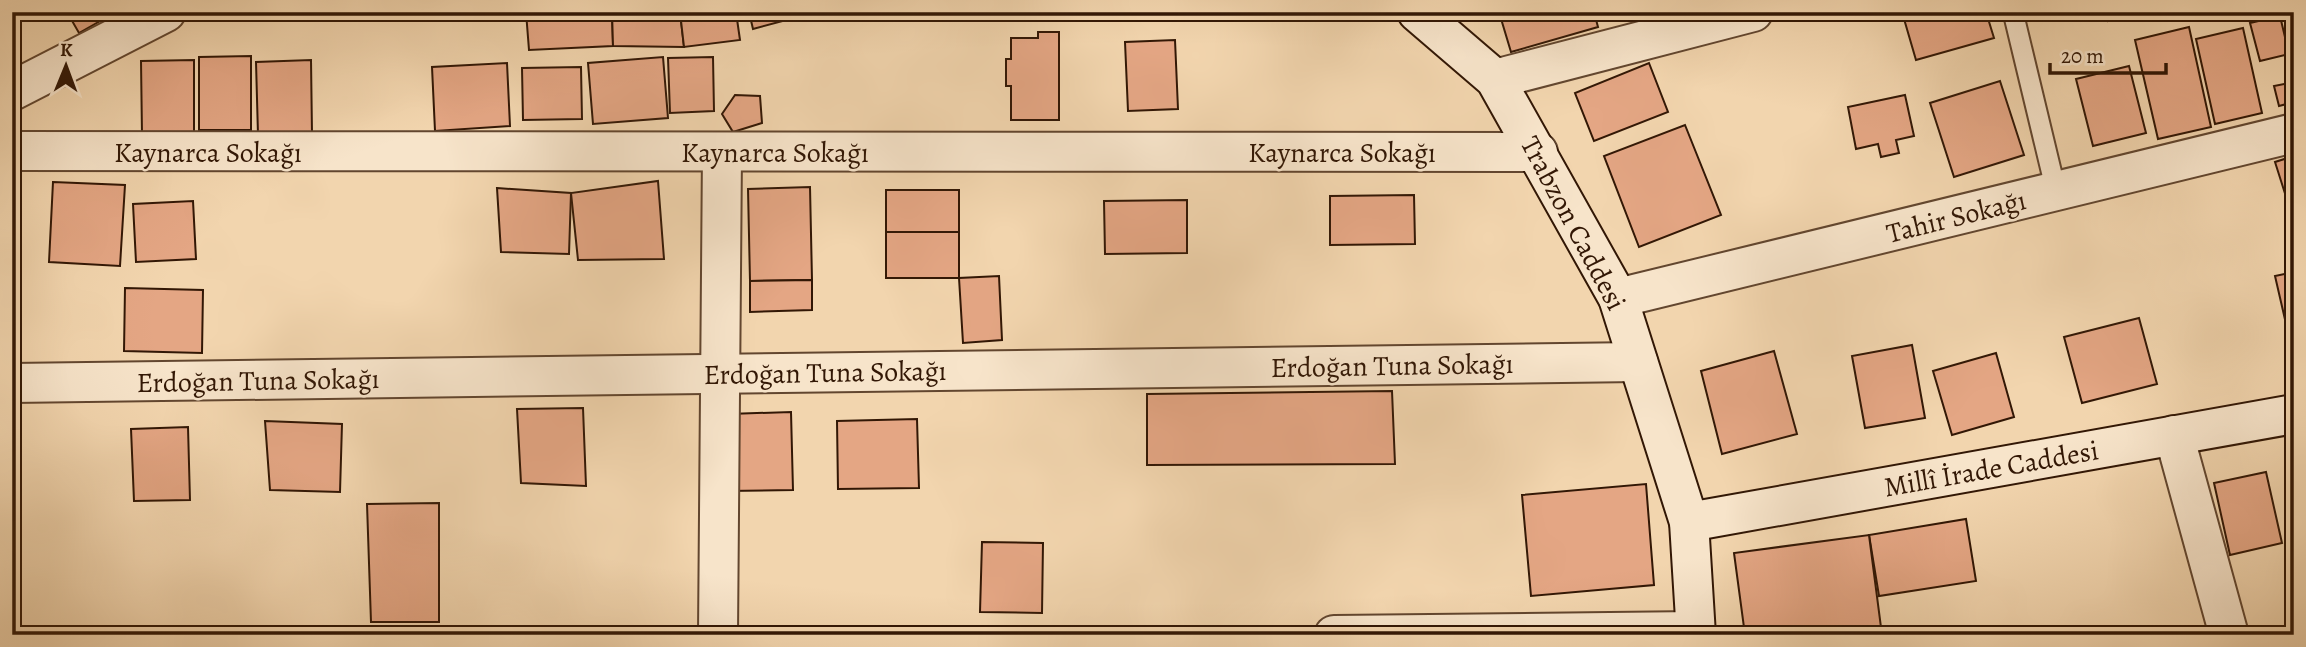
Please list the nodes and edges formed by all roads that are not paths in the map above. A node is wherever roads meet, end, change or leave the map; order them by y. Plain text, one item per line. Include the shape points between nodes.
1 (166, 12) edge
2 (1416, 12) edge
3 (1753, 12) edge
4 (2013, 12) edge
5 (1495, 79) junction
6 (12, 91) edge
7 (2294, 133) edge
8 (12, 151) edge
9 (722, 152) junction
10 (1538, 152) junction
11 (2056, 191) junction
12 (1618, 298) junction
13 (1638, 362) junction
14 (719, 373) junction
15 (12, 383) edge
16 (2294, 414) edge
17 (2174, 435) junction
18 (1689, 522) junction
19 (1696, 633) edge
20 (718, 635) edge
21 (1334, 635) edge
22 (2230, 635) edge

1 - 6 street
2 - 5 street, Trabzon Caddesi
3 - 5 street
4 - 11 lane
5 - 10 street, Trabzon Caddesi
7 - 11 street, Tahir Sokağı
8 - 9 street, Kaynarca Sokağı
9 - 10 street, Kaynarca Sokağı
9 - 14 street
10 - 12 street, Trabzon Caddesi
11 - 12 street, Tahir Sokağı
12 - 13 street, Trabzon Caddesi
13 - 14 street, Erdoğan Tuna Sokağı
13 - 18 street, Trabzon Caddesi
14 - 15 street, Erdoğan Tuna Sokağı
14 - 20 street
16 - 17 street, Millî İrade Caddesi
17 - 18 street, Millî İrade Caddesi
17 - 22 street
18 - 19 street, Trabzon Caddesi
19 - 21 street

